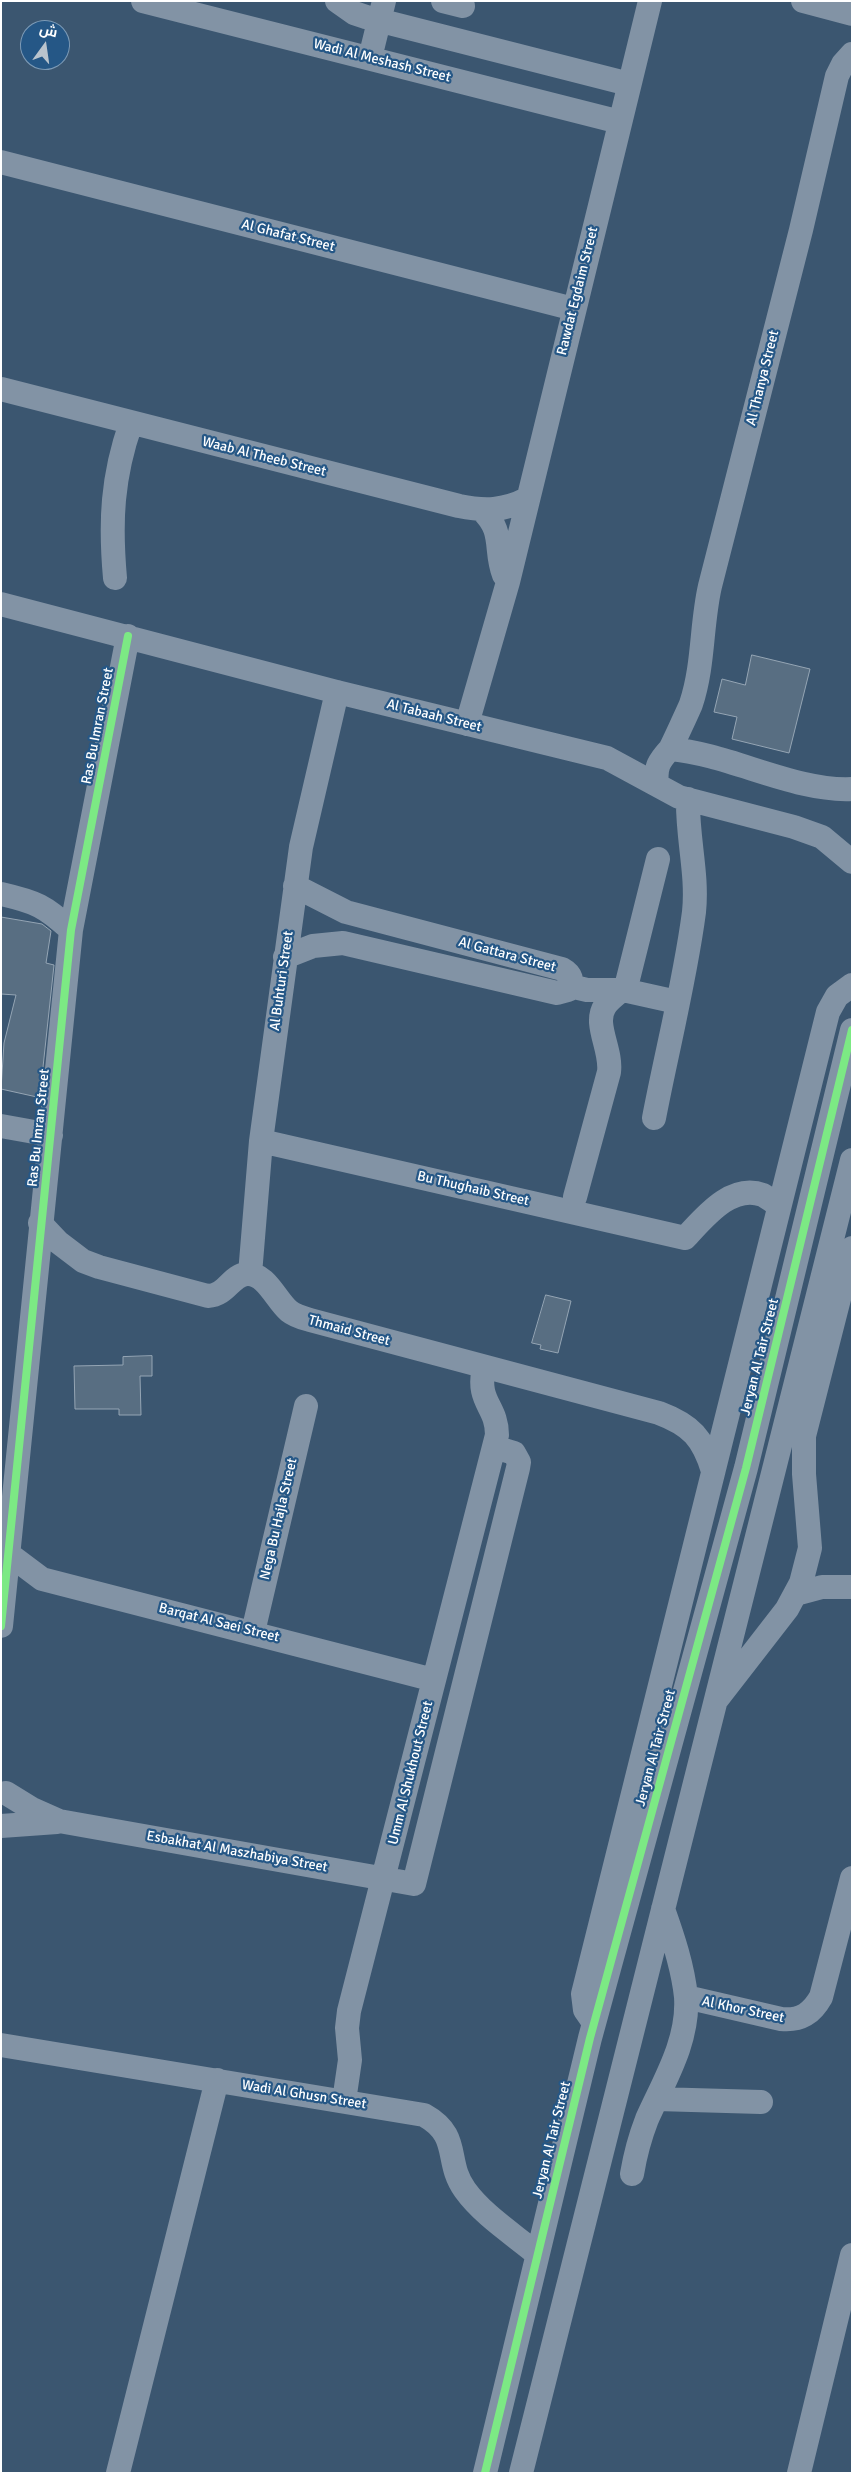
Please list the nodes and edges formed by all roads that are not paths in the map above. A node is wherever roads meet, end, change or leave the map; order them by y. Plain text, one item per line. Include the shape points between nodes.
1 (143, 1) edge
2 (337, 1) edge
3 (650, 1) edge
4 (803, 1) edge
5 (382, 11) edge
6 (852, 14) edge
7 (852, 54) edge
8 (370, 58) junction
9 (629, 84) junction
10 (620, 122) junction
11 (1, 162) edge
12 (574, 309) junction
13 (1, 389) edge
14 (131, 423) junction
15 (527, 499) junction
16 (482, 510) junction
17 (115, 578) dead end
18 (508, 582) junction
19 (1, 604) edge
20 (128, 636) junction
21 (337, 692) junction
22 (690, 706) junction
23 (467, 724) junction
24 (670, 749) junction
25 (704, 755) junction
26 (657, 783) junction
27 (852, 790) edge
28 (688, 799) junction
29 (658, 859) dead end
30 (852, 862) edge
31 (295, 886) junction
32 (1, 894) edge
33 (71, 930) junction
34 (285, 956) junction
35 (852, 985) edge
36 (570, 986) junction
37 (623, 990) junction
38 (677, 1002) junction
39 (852, 1030) edge
40 (654, 1118) dead end
41 (1, 1126) edge
42 (51, 1135) junction
43 (261, 1141) junction
44 (852, 1160) edge
45 (575, 1198) dead end
46 (779, 1206) junction
47 (40, 1224) junction
48 (852, 1248) edge
49 (250, 1274) junction
50 (844, 1306) edge
51 (484, 1367) junction
52 (306, 1406) dead end
53 (727, 1415) junction
54 (690, 1428) junction
55 (494, 1447) junction
56 (19, 1453) junction
57 (713, 1471) junction
58 (1, 1472) edge
59 (482, 1497) junction
60 (509, 1504) junction
61 (7, 1506) edge
62 (810, 1548) junction
63 (10, 1555) junction
64 (850, 1586) edge
65 (796, 1594) junction
66 (451, 1616) junction
67 (478, 1623) junction
68 (1, 1626) edge
69 (253, 1632) junction
70 (434, 1680) junction
71 (713, 1705) junction
72 (4, 1789) edge
73 (640, 1813) junction
74 (59, 1822) junction
75 (1, 1826) edge
76 (384, 1878) junction
77 (852, 1878) edge
78 (663, 1909) junction
79 (686, 1997) junction
80 (1, 2046) edge
81 (217, 2080) junction
82 (657, 2098) junction
83 (344, 2101) junction
84 (761, 2102) dead end
85 (632, 2174) dead end
86 (537, 2254) junction
87 (852, 2255) edge
88 (118, 2473) edge
89 (485, 2473) edge
90 (521, 2473) edge
91 (799, 2473) edge

1 - 8 street, Wadi Al Meshash Street
2 - 5 street via 354,13
3 - 9 street, Rawdat Egdaim Street
4 - 6 street
5 - 8 street
5 - 9 street
7 - 22 street, Al Thanya Street via 837,76 710,586 700,670
8 - 10 street, Wadi Al Meshash Street
9 - 10 street, Rawdat Egdaim Street
10 - 12 street, Rawdat Egdaim Street
11 - 12 street, Al Ghafat Street
12 - 15 street, Rawdat Egdaim Street
13 - 14 street, Waab Al Theeb Street
14 - 16 street, Waab Al Theeb Street
14 - 17 street via 114,492 112,540
15 - 16 street, Waab Al Theeb Street via 505,508
15 - 18 street, Rawdat Egdaim Street
16 - 18 street via 498,532 500,567
18 - 23 street, Rawdat Egdaim Street
19 - 20 street, Al Tabaah Street
20 - 21 street, Al Tabaah Street
20 - 33 street, Ras Bu Imran Street
21 - 23 street, Al Tabaah Street
21 - 31 street, Al Buhturi Street via 310,797
22 - 24 street, Al Thanya Street
22 - 25 street, Al Thanya Street via 692,723
23 - 26 street, Al Tabaah Street via 607,758
24 - 25 street
24 - 26 street, Al Thanya Street via 659,762
25 - 27 street via 805,783
26 - 28 street, Al Tabaah Street
28 - 30 street, Al Tabaah Street via 810,832 835,846
28 - 38 street via 687,824 695,867 694,912
29 - 37 street
31 - 34 street, Al Buhturi Street
31 - 36 street, Al Gattara Street via 346,912 562,969 570,976
32 - 33 street via 38,904
33 - 42 street, Ras Bu Imran Street
34 - 36 street, Al Gattara Street via 313,946 343,943 561,994
34 - 43 street, Al Buhturi Street
35 - 46 street via 837,996 828,1012
36 - 37 street via 587,990
37 - 38 street
37 - 45 street via 609,1001 602,1012 602,1031 610,1054 609,1072
38 - 40 street
39 - 73 street, Jeryan Al Tair Street via 746,1468
41 - 42 street
42 - 47 street, Ras Bu Imran Street
43 - 46 street, Bu Thughaib Street via 685,1238 723,1201 740,1193 762,1195
43 - 49 street, Al Buhturi Street
44 - 71 street
46 - 53 street
47 - 49 street via 83,1261 99,1268 203,1295 217,1295 239,1275
47 - 56 street, Ras Bu Imran Street
48 - 50 street
49 - 51 street, Thmaid Street via 262,1279 288,1310 301,1317
50 - 62 street via 804,1436
51 - 54 street, Thmaid Street via 660,1413
51 - 55 street, Umm Al Shukhout Street via 482,1394 497,1428
52 - 69 street, Nega Bu Hajla Street
53 - 54 street via 714,1424
53 - 57 street
54 - 57 street, Thmaid Street via 704,1447
55 - 59 street, Umm Al Shukhout Street
55 - 60 street via 514,1453 519,1462
56 - 58 street
56 - 61 street, Ras Bu Imran Street
57 - 73 street
59 - 60 street
59 - 66 street, Umm Al Shukhout Street
60 - 67 street
61 - 63 street, Ras Bu Imran Street
62 - 64 street via 827,1569
62 - 65 street
63 - 68 street, Ras Bu Imran Street
63 - 69 street, Barqat Al Saei Street via 42,1579
64 - 65 street via 822,1587
65 - 71 street
66 - 67 street
66 - 70 street, Umm Al Shukhout Street
67 - 76 street, Esbakhat Al Maszhabiya Street via 414,1884
69 - 70 street, Barqat Al Saei Street
70 - 76 street, Umm Al Shukhout Street
71 - 78 street
72 - 74 street, Esbakhat Al Maszhabiya Street via 32,1809
72 - 75 street via 8,1811
73 - 86 street, Jeryan Al Tair Street via 594,2023
74 - 75 street, Esbakhat Al Maszhabiya Street
74 - 76 street, Esbakhat Al Maszhabiya Street
76 - 83 street, Umm Al Shukhout Street via 348,2019 350,2060
77 - 79 street, Al Khor Street via 821,1997 808,2014 788,2020
78 - 79 street
78 - 90 street
79 - 82 street via 679,2044
80 - 81 street, Wadi Al Ghusn Street
81 - 83 street, Wadi Al Ghusn Street
81 - 88 street
82 - 84 street
82 - 85 street via 640,2138
83 - 86 street, Wadi Al Ghusn Street via 415,2113 432,2120 448,2138 457,2176 471,2198
86 - 89 street, Jeryan Al Tair Street
87 - 91 street

